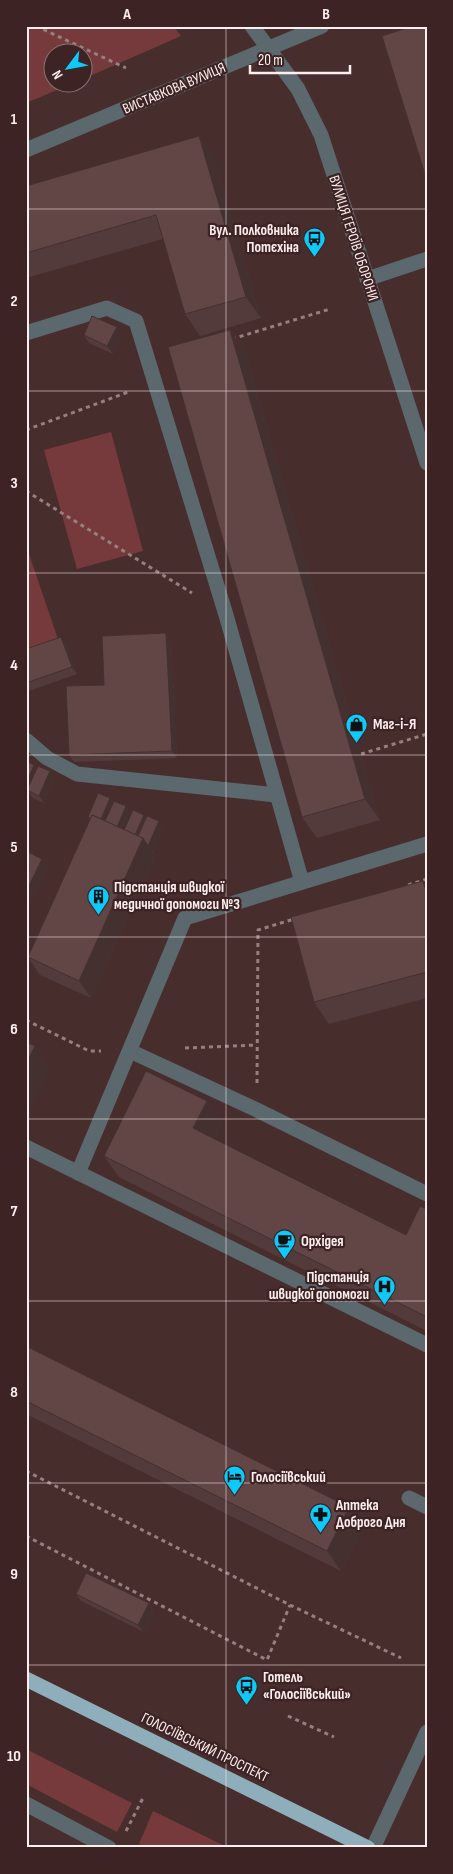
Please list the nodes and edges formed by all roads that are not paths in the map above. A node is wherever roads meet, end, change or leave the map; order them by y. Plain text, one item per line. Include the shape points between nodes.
1 (252, 26) edge
2 (322, 26) edge
3 (270, 47) junction
4 (26, 150) edge
5 (427, 259) edge
6 (367, 279) junction
7 (26, 333) edge
8 (427, 463) edge
9 (26, 740) edge
10 (277, 795) junction
11 (427, 844) edge
12 (302, 882) junction
13 (130, 1050) junction
14 (26, 1147) edge
15 (78, 1173) junction
16 (427, 1194) edge
17 (427, 1345) edge
18 (409, 1498) dead end
19 (427, 1507) edge
20 (26, 1679) edge
21 (427, 1732) edge
22 (26, 1804) edge
23 (109, 1848) edge
24 (368, 1848) edge
25 (372, 1848) edge

1 - 3 street, ВУЛИЦЯ ГЕРОЇВ ОБОРОНИ
2 - 3 street, ВИСТАВКОВА ВУЛИЦЯ
3 - 4 street, ВИСТАВКОВА ВУЛИЦЯ
3 - 6 street, ВУЛИЦЯ ГЕРОЇВ ОБОРОНИ via 298,89 321,134
5 - 6 street
6 - 8 street, ВУЛИЦЯ ГЕРОЇВ ОБОРОНИ
7 - 10 street via 107,308 136,321
9 - 10 street via 47,758 77,774
10 - 12 street
11 - 12 street
12 - 13 street via 185,918
13 - 15 street
13 - 16 street
14 - 15 street
15 - 17 street
18 - 19 street
20 - 24 highway, ГОЛОСІЇВСЬКИЙ ПРОСПЕКТ
21 - 25 street
22 - 23 street

